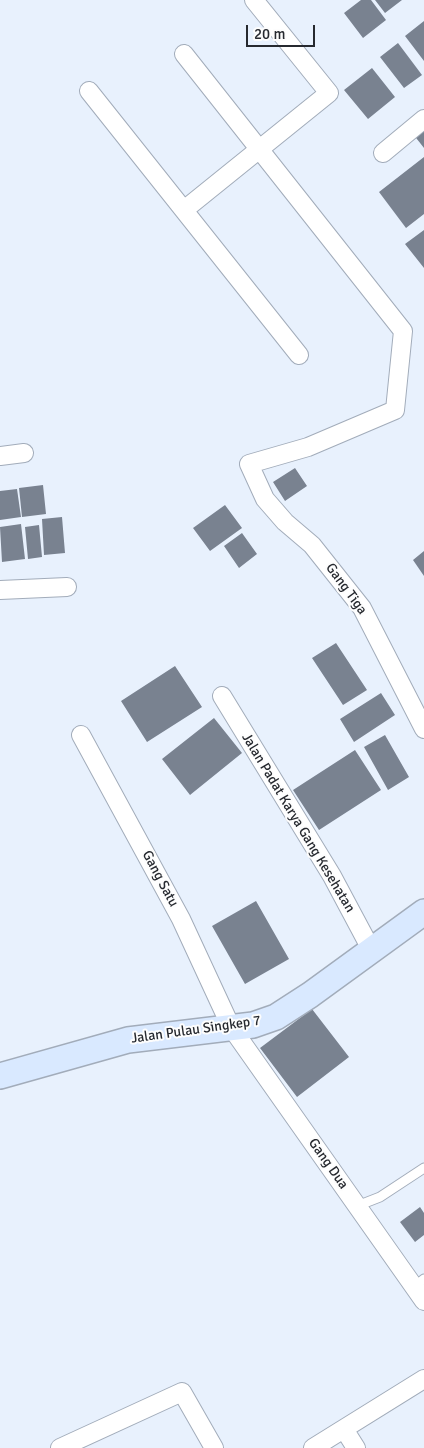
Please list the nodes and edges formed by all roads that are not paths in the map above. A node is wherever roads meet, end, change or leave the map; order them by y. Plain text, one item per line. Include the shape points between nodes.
1 (254, 0) edge
2 (184, 54) dead end
3 (89, 90) dead end
4 (424, 120) edge
5 (259, 149) junction
6 (383, 152) dead end
7 (184, 210) junction
8 (298, 356) dead end
9 (24, 453) dead end
10 (0, 456) edge
11 (67, 587) dead end
12 (0, 590) edge
13 (222, 696) dead end
14 (424, 729) edge
15 (81, 735) dead end
16 (424, 912) edge
17 (372, 951) junction
18 (231, 1027) junction
19 (0, 1076) edge
20 (424, 1168) edge
21 (357, 1206) junction
22 (421, 1289) edge
23 (424, 1379) edge
24 (344, 1429) junction
25 (60, 1448) edge
26 (214, 1448) edge
27 (313, 1448) edge
28 (356, 1448) edge

1 - 5 street via 329,93
2 - 5 street
3 - 7 street
4 - 6 street
5 - 7 street
5 - 14 street, Gang Tiga via 403,331 395,410 308,447 249,464 265,499 312,545 362,608
7 - 8 street
9 - 10 street
11 - 12 street
13 - 17 street, Jalan Padat Karya Gang Kesehatan via 332,876
15 - 18 street, Gang Satu via 181,919
16 - 17 street, Jalan Pulau Singkep 7
17 - 18 street, Jalan Pulau Singkep 7 via 276,1017 253,1025
18 - 19 street, Jalan Pulau Singkep 7 via 128,1040
18 - 21 street, Gang Dua
20 - 21 lane via 380,1196
21 - 22 street, Gang Dua
23 - 24 street
24 - 27 street
24 - 28 street
25 - 26 street via 182,1392

